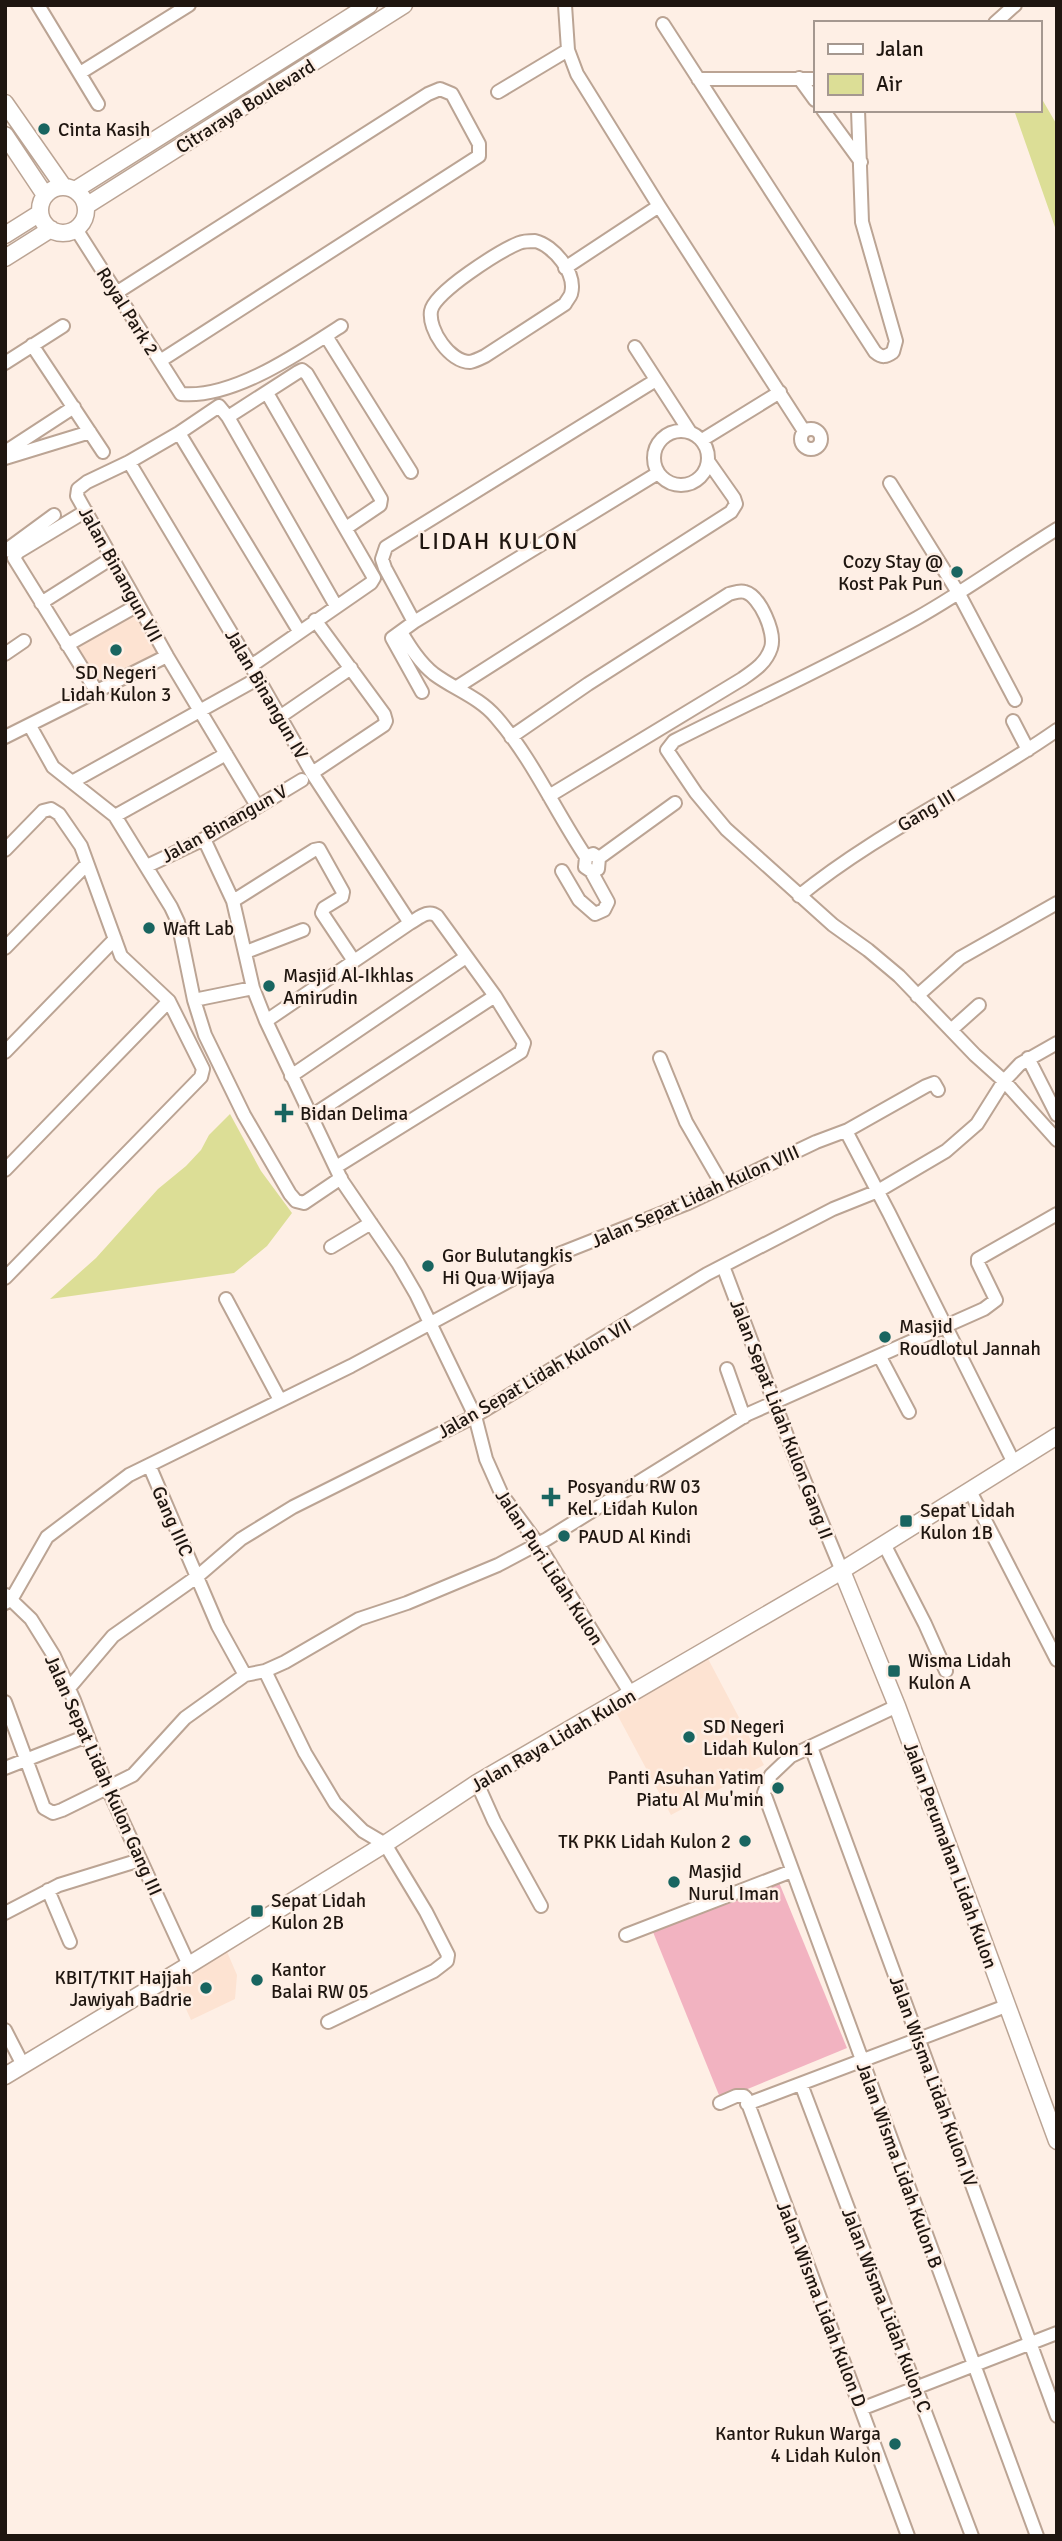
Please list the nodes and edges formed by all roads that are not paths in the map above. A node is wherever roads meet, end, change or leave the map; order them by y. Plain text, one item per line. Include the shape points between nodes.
1 (189, 5) edge
2 (369, 5) edge
3 (404, 5) edge
4 (565, 5) edge
5 (1014, 5) edge
6 (40, 6) edge
7 (997, 21) edge
8 (663, 24) dead end
9 (568, 50) junction
10 (80, 74) junction
11 (799, 78) junction
12 (698, 79) junction
13 (814, 79) edge
14 (498, 92) dead end
15 (814, 99) edge
16 (5, 103) edge
17 (98, 104) dead end
18 (824, 112) edge
19 (858, 112) edge
20 (5, 135) edge
21 (861, 162) junction
22 (69, 188) junction
23 (45, 195) junction
24 (86, 206) junction
25 (659, 206) junction
26 (40, 213) junction
27 (51, 229) junction
28 (75, 229) junction
29 (5, 235) edge
30 (5, 258) edge
31 (565, 268) junction
32 (116, 293) junction
33 (62, 326) dead end
34 (341, 326) dead end
35 (326, 336) junction
36 (32, 345) junction
37 (635, 347) dead end
38 (160, 361) junction
39 (5, 363) edge
40 (656, 380) junction
41 (780, 392) junction
42 (267, 393) junction
43 (74, 407) junction
44 (226, 414) junction
45 (804, 430) dead end
46 (90, 432) junction
47 (690, 432) junction
48 (179, 433) junction
49 (702, 440) junction
50 (5, 452) edge
51 (103, 452) dead end
52 (5, 458) edge
53 (708, 461) junction
54 (129, 462) junction
55 (411, 472) dead end
56 (658, 473) junction
57 (890, 483) dead end
58 (86, 511) junction
59 (54, 515) dead end
60 (345, 528) junction
61 (1057, 529) edge
62 (5, 551) edge
63 (112, 558) junction
64 (959, 594) junction
65 (41, 603) junction
66 (138, 605) junction
67 (336, 606) junction
68 (315, 620) junction
69 (414, 622) junction
70 (299, 631) junction
71 (401, 632) junction
72 (24, 641) dead end
73 (67, 645) junction
74 (5, 654) edge
75 (167, 656) junction
76 (251, 666) junction
77 (351, 668) junction
78 (257, 679) junction
79 (457, 687) junction
80 (97, 692) junction
81 (422, 692) dead end
82 (1015, 700) dead end
83 (199, 710) junction
84 (281, 716) junction
85 (1013, 721) dead end
86 (30, 726) junction
87 (1057, 730) edge
88 (5, 737) edge
89 (511, 737) junction
90 (1028, 750) junction
91 (226, 754) junction
92 (307, 776) junction
93 (72, 782) junction
94 (549, 796) junction
95 (675, 803) dead end
96 (257, 806) junction
97 (115, 816) junction
98 (204, 839) junction
99 (5, 850) edge
100 (593, 857) junction
101 (87, 864) junction
102 (146, 866) junction
103 (562, 871) dead end
104 (799, 896) junction
105 (233, 901) junction
106 (1056, 907) edge
107 (410, 923) junction
108 (303, 930) dead end
109 (115, 939) junction
110 (5, 948) edge
111 (246, 952) junction
112 (466, 957) junction
113 (354, 961) junction
114 (253, 989) junction
115 (495, 996) junction
116 (917, 996) junction
117 (194, 1000) junction
118 (169, 1002) junction
119 (979, 1005) dead end
120 (266, 1021) junction
121 (951, 1030) junction
122 (1057, 1043) edge
123 (5, 1052) edge
124 (660, 1058) dead end
125 (1028, 1058) junction
126 (290, 1076) junction
127 (1004, 1081) junction
128 (938, 1090) dead end
129 (1057, 1115) edge
130 (310, 1117) junction
131 (846, 1131) junction
132 (1057, 1140) edge
133 (5, 1170) edge
134 (338, 1173) junction
135 (723, 1186) junction
136 (878, 1191) junction
137 (1057, 1214) edge
138 (371, 1223) junction
139 (331, 1247) dead end
140 (723, 1266) junction
141 (5, 1278) edge
142 (226, 1299) dead end
143 (430, 1324) junction
144 (946, 1327) junction
145 (880, 1357) junction
146 (727, 1369) dead end
147 (279, 1400) junction
148 (774, 1403) junction
149 (909, 1412) dead end
150 (475, 1416) junction
151 (744, 1417) junction
152 (1057, 1436) edge
153 (1014, 1463) junction
154 (149, 1465) junction
155 (970, 1491) junction
156 (538, 1544) junction
157 (884, 1544) junction
158 (842, 1571) junction
159 (198, 1576) junction
160 (7, 1599) edge
161 (1057, 1661) edge
162 (265, 1671) junction
163 (946, 1671) dead end
164 (245, 1675) junction
165 (69, 1688) junction
166 (631, 1694) junction
167 (5, 1702) edge
168 (897, 1706) junction
169 (87, 1736) junction
170 (811, 1747) junction
171 (25, 1759) junction
172 (5, 1768) edge
173 (477, 1783) junction
174 (107, 1787) junction
175 (385, 1844) junction
176 (140, 1860) junction
177 (792, 1871) junction
178 (48, 1890) junction
179 (541, 1906) dead end
180 (5, 1913) edge
181 (626, 1935) dead end
182 (71, 1942) dead end
183 (190, 1965) junction
184 (1006, 2006) junction
185 (328, 2022) dead end
186 (5, 2030) edge
187 (918, 2040) junction
188 (862, 2061) junction
189 (23, 2065) junction
190 (5, 2076) edge
191 (801, 2084) junction
192 (720, 2103) dead end
193 (747, 2104) junction
194 (1057, 2141) edge
195 (1057, 2333) edge
196 (1030, 2343) junction
197 (974, 2365) junction
198 (916, 2387) junction
199 (861, 2409) junction
200 (1057, 2416) edge
201 (908, 2536) edge
202 (972, 2536) edge
203 (1037, 2536) edge

1 - 10 street
2 - 22 main road, Citraraya Boulevard
3 - 24 main road, Citraraya Boulevard
4 - 9 street
5 - 7 street
6 - 10 street
8 - 12 street
9 - 14 street
9 - 25 street via 577,74
10 - 17 street
11 - 12 street
11 - 13 street
11 - 15 street
12 - 21 street via 875,352 886,357 896,341 862,222
16 - 22 main road
18 - 21 street
19 - 21 street
20 - 23 main road
22 - 23 main road
22 - 24 main road
23 - 26 main road
24 - 28 main road via 84,219
25 - 31 street
25 - 41 street
26 - 27 main road
26 - 29 main road
27 - 28 main road via 63,233
27 - 30 main road
28 - 32 street, Royal Park 2
31 - 31 street via 572,293 565,304 472,362 454,357 433,327 430,312 445,289 522,242 543,243
32 - 38 street, Royal Park 2
32 - 38 street via 428,94 440,89 452,94 479,144 479,156
33 - 36 street
34 - 35 street
35 - 38 street, Royal Park 2 via 238,384 192,394 181,394
35 - 55 street
36 - 39 street
36 - 43 street
37 - 40 street
40 - 47 street
40 - 69 street via 386,547 384,568
41 - 45 street
41 - 49 street
42 - 44 street
42 - 60 street
42 - 60 street via 304,372 372,482 380,505
43 - 46 street
43 - 50 street
44 - 48 street, Jalan Binangun VII via 216,406
44 - 67 street
46 - 51 street
46 - 52 street
47 - 49 street
47 - 56 street via 668,434 659,442 654,452
48 - 54 street, Jalan Binangun VII
48 - 70 street
49 - 53 street
53 - 56 street via 704,474 694,483 681,486
53 - 79 street via 734,498 731,512
54 - 58 street, Jalan Binangun VII via 78,489
54 - 76 street, Jalan Binangun IV
56 - 69 street
57 - 64 street
58 - 63 street, Jalan Binangun VII
58 - 65 street via 14,556
59 - 62 street
60 - 67 street via 374,578
61 - 64 street
63 - 65 street
63 - 66 street, Jalan Binangun VII
64 - 82 street
64 - 104 street via 668,747 673,762 726,829
65 - 73 street
66 - 73 street
66 - 75 street, Jalan Binangun VII
67 - 68 street
68 - 70 street
68 - 77 street, Jalan Binangun V
69 - 71 street
70 - 76 street
71 - 79 street via 434,673
71 - 81 street via 392,638
72 - 74 street
73 - 80 street
75 - 80 street
75 - 83 street, Jalan Binangun VII
76 - 78 street, Jalan Binangun IV
77 - 84 street
77 - 92 street, Jalan Binangun V via 386,723
78 - 83 street
78 - 84 street, Jalan Binangun IV
79 - 89 street via 487,709
80 - 86 street
83 - 91 street, Jalan Binangun VII
83 - 93 street
84 - 92 street, Jalan Binangun IV
85 - 90 street
86 - 88 street
86 - 93 street via 53,767
87 - 90 street, Gang III
89 - 94 street
89 - 94 street via 729,594 748,593 760,607 773,639 762,665
90 - 104 street, Gang III via 882,836
91 - 96 street, Jalan Binangun VII
91 - 97 street
92 - 96 street, Jalan Binangun V
92 - 107 street, Jalan Binangun IV
93 - 97 street
94 - 100 street
95 - 100 street
96 - 98 street, Jalan Binangun V
97 - 102 street
98 - 102 street, Jalan Binangun V
98 - 105 street, Jalan Puri Lidah Kulon
99 - 101 street via 43,811 51,809 81,846
100 - 103 street via 598,869 591,871 608,902 604,910 595,914 579,900
101 - 109 street
101 - 110 street
102 - 117 street via 178,922
104 - 116 street via 869,950
105 - 111 street, Jalan Puri Lidah Kulon
105 - 113 street via 319,849 343,892 322,913
106 - 116 street via 960,958
107 - 112 street via 435,914
107 - 113 street
108 - 111 street
109 - 118 street via 121,956
109 - 123 street
111 - 114 street, Jalan Puri Lidah Kulon
112 - 115 street
112 - 126 street
113 - 120 street
114 - 117 street
114 - 120 street, Jalan Puri Lidah Kulon
115 - 130 street
115 - 134 street via 520,1034 524,1049
116 - 121 street
117 - 134 street via 205,1035 244,1115 290,1194 304,1203
118 - 133 street
118 - 141 street via 203,1069 201,1077
119 - 121 street
120 - 126 street, Jalan Puri Lidah Kulon
121 - 127 street
122 - 125 street, Jalan Sepat Lidah Kulon VII
124 - 135 street via 685,1122
125 - 127 street, Jalan Sepat Lidah Kulon VII
125 - 129 street
126 - 130 street, Jalan Puri Lidah Kulon
127 - 132 street
127 - 136 street, Jalan Sepat Lidah Kulon VII via 977,1124 961,1140
128 - 131 street, Jalan Sepat Lidah Kulon VIII via 934,1083 926,1086
130 - 134 street, Jalan Puri Lidah Kulon
131 - 135 street, Jalan Sepat Lidah Kulon VIII
131 - 136 street
134 - 138 street, Jalan Puri Lidah Kulon
135 - 143 street, Jalan Sepat Lidah Kulon VIII via 559,1254
136 - 140 street, Jalan Sepat Lidah Kulon VII
136 - 144 street
137 - 144 street via 978,1259 995,1302
138 - 139 street
138 - 143 street, Jalan Puri Lidah Kulon
140 - 148 street, Jalan Sepat Lidah Kulon Gang II
140 - 150 street, Jalan Sepat Lidah Kulon VII
142 - 147 street
143 - 147 street, Jalan Sepat Lidah Kulon VIII
143 - 150 street, Jalan Puri Lidah Kulon
144 - 145 street
144 - 153 street
145 - 148 street
145 - 149 street
146 - 151 street
147 - 154 street, Jalan Sepat Lidah Kulon VIII
148 - 151 street
148 - 158 street, Jalan Sepat Lidah Kulon Gang II
150 - 156 street, Jalan Puri Lidah Kulon via 492,1477
150 - 159 street, Jalan Sepat Lidah Kulon VII via 293,1507 241,1539
151 - 156 street
152 - 153 main road, Jalan Raya Lidah Kulon
153 - 155 main road, Jalan Raya Lidah Kulon
154 - 159 street, Gang IIIC
154 - 160 street, Jalan Sepat Lidah Kulon VIII via 111,1487 47,1537
155 - 157 main road, Jalan Raya Lidah Kulon
155 - 161 street
156 - 162 street via 498,1565 359,1619
156 - 166 street, Jalan Puri Lidah Kulon
157 - 158 main road, Jalan Raya Lidah Kulon
157 - 163 street
158 - 166 main road, Jalan Raya Lidah Kulon
158 - 168 main road, Jalan Perumahan Lidah Kulon
159 - 164 street, Gang IIIC
159 - 165 street, Jalan Sepat Lidah Kulon VII via 113,1636
160 - 165 street, Jalan Sepat Lidah Kulon Gang III via 31,1619
162 - 164 street
162 - 175 street via 335,1803 363,1831
164 - 174 street via 178,1724 142,1767
165 - 169 street, Jalan Sepat Lidah Kulon Gang III
166 - 173 main road, Jalan Raya Lidah Kulon
167 - 171 street
168 - 170 street
168 - 184 main road, Jalan Perumahan Lidah Kulon
169 - 171 street
169 - 174 street, Jalan Sepat Lidah Kulon Gang III
170 - 177 street, Jalan Wisma Lidah Kulon B via 784,1761 771,1775 764,1793
170 - 187 street, Jalan Wisma Lidah Kulon IV
171 - 172 street
171 - 174 street via 44,1808 52,1814
173 - 175 main road, Jalan Raya Lidah Kulon
173 - 179 street
174 - 176 street, Jalan Sepat Lidah Kulon Gang III
175 - 183 main road, Jalan Raya Lidah Kulon
175 - 185 street via 441,1941 447,1961
176 - 178 street
176 - 183 street, Jalan Sepat Lidah Kulon Gang III
177 - 181 street
177 - 188 street, Jalan Wisma Lidah Kulon B
178 - 180 street
178 - 182 street
183 - 189 main road, Jalan Raya Lidah Kulon
184 - 187 street
184 - 194 main road, Jalan Perumahan Lidah Kulon
186 - 189 street
187 - 188 street
187 - 196 street, Jalan Wisma Lidah Kulon IV
188 - 191 street
188 - 197 street, Jalan Wisma Lidah Kulon B
189 - 190 main road, Jalan Raya Lidah Kulon
191 - 193 street
191 - 198 street, Jalan Wisma Lidah Kulon C
192 - 193 street via 741,2095
193 - 199 street, Jalan Wisma Lidah Kulon D
195 - 196 street
196 - 197 street
196 - 200 street, Jalan Wisma Lidah Kulon IV
197 - 198 street
197 - 203 street, Jalan Wisma Lidah Kulon B
198 - 199 street
198 - 202 street, Jalan Wisma Lidah Kulon C
199 - 201 street, Jalan Wisma Lidah Kulon D

